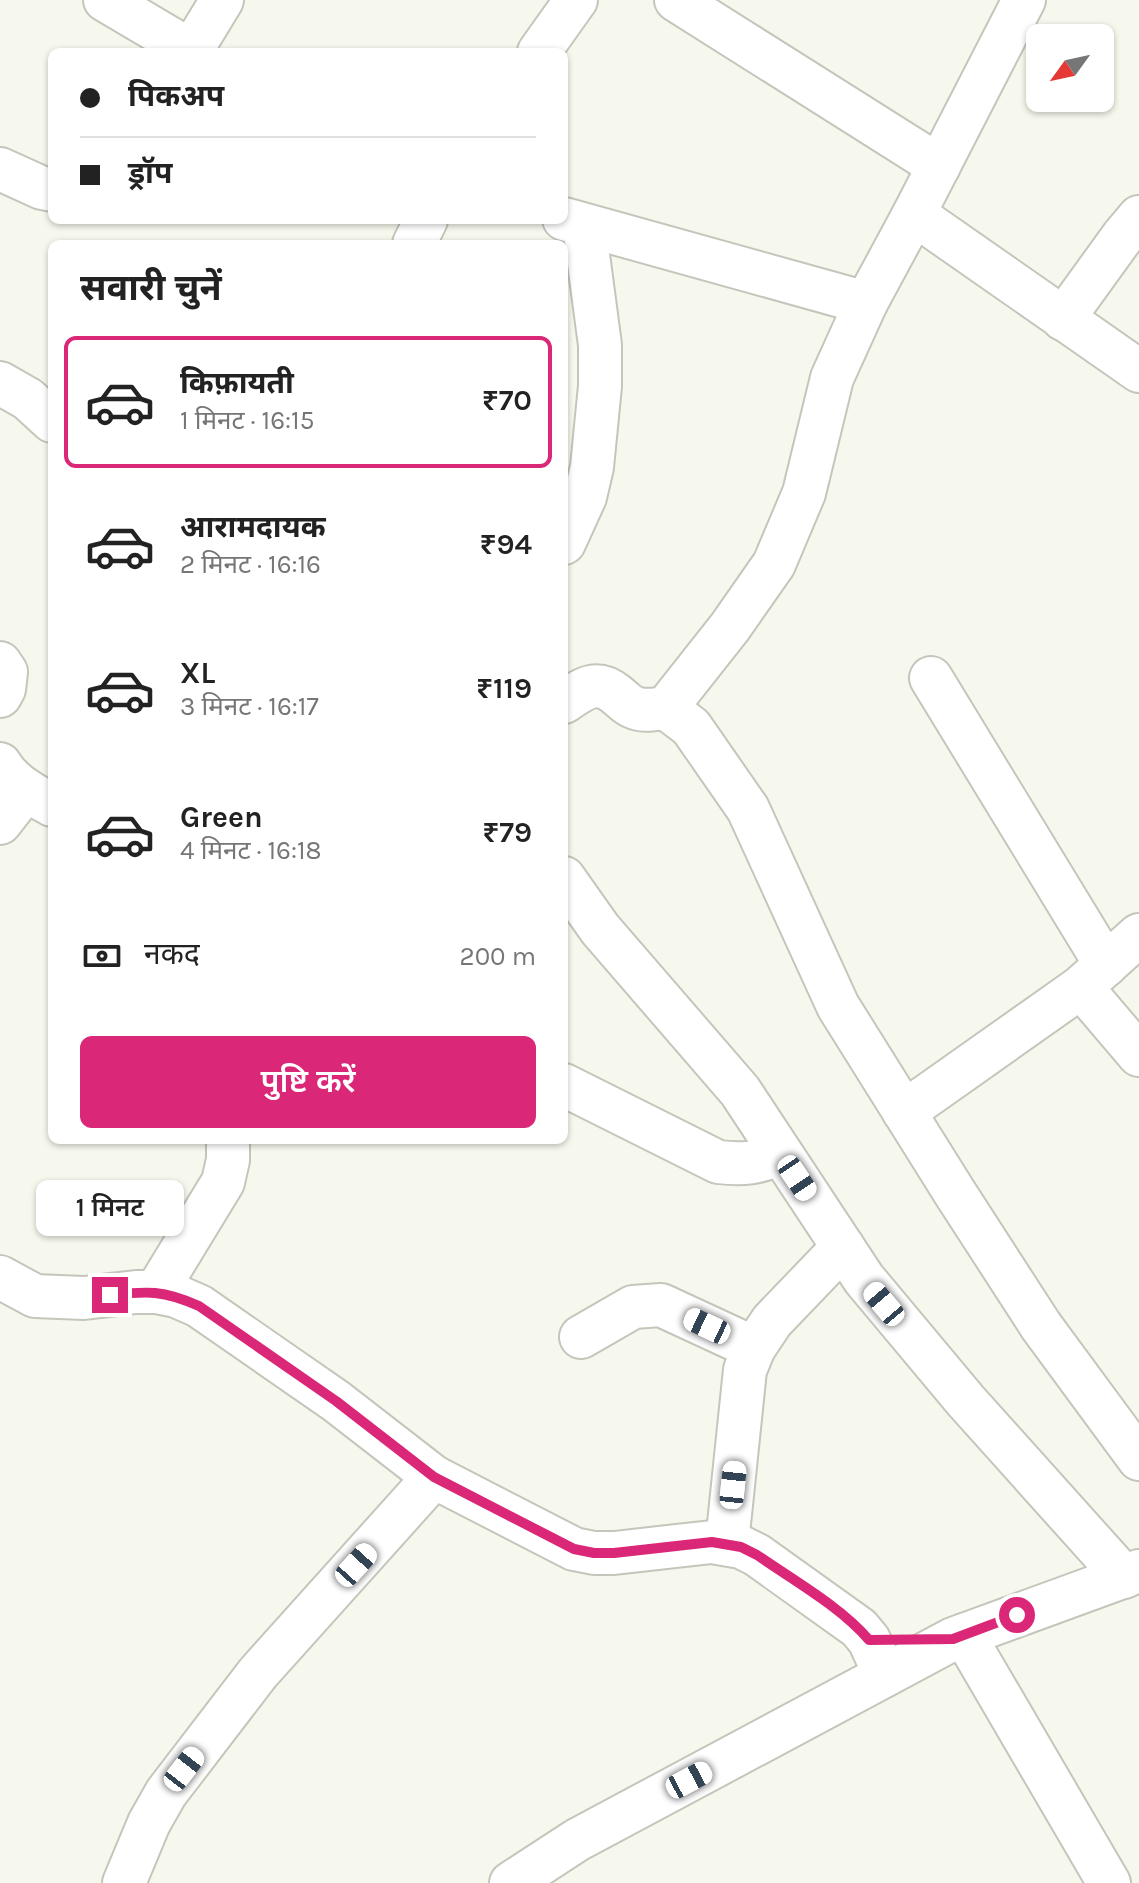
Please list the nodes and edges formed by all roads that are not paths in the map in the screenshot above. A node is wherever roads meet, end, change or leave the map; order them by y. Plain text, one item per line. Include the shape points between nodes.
1 (105, 0) edge
2 (222, 0) edge
3 (676, 0) edge
4 (1024, 0) edge
5 (571, 2) edge
6 (185, 48) edge
7 (194, 48) edge
8 (542, 48) edge
9 (939, 166) junction
10 (0, 169) edge
11 (48, 189) edge
12 (914, 214) junction
13 (1139, 217) edge
14 (574, 222) edge
15 (866, 303) junction
16 (1063, 319) junction
17 (1139, 371) edge
18 (0, 383) edge
19 (48, 417) edge
20 (568, 534) edge
21 (0, 663) edge
22 (931, 678) dead end
23 (0, 696) edge
24 (568, 699) edge
25 (666, 708) junction
26 (26, 786) edge
27 (0, 823) edge
28 (568, 884) edge
29 (1139, 935) edge
30 (1094, 976) junction
31 (1139, 1055) edge
32 (568, 1087) edge
33 (904, 1112) junction
34 (228, 1144) edge
35 (781, 1154) junction
36 (843, 1247) junction
37 (0, 1277) edge
38 (156, 1292) junction
39 (581, 1337) dead end
40 (754, 1348) junction
41 (1139, 1459) edge
42 (434, 1477) junction
43 (727, 1543) junction
44 (1132, 1574) edge
45 (965, 1645) junction
46 (877, 1658) junction
47 (124, 1883) edge
48 (511, 1883) edge
49 (1109, 1883) edge

1 - 6 street
2 - 7 street
3 - 9 street
4 - 9 street
5 - 8 street
9 - 12 street
10 - 11 street
12 - 15 street
12 - 16 street
13 - 16 street
14 - 15 street
14 - 20 street via 600,345 600,386 592,467
15 - 25 street via 832,378 804,493 774,564
16 - 17 street
18 - 19 street
21 - 23 street via 6,672
22 - 30 street
24 - 25 street via 592,686 608,688 633,708
25 - 33 street via 691,727 748,809 838,1006
26 - 27 street
28 - 35 street via 600,929 740,1091
29 - 30 street
30 - 31 street
30 - 33 street
32 - 35 street via 718,1162 755,1163
33 - 41 street via 1041,1326
34 - 38 street via 223,1182
35 - 36 street
36 - 40 street via 772,1321
36 - 44 street via 956,1389
37 - 38 street via 35,1296
38 - 42 street via 199,1306
39 - 40 street via 633,1307 661,1305
40 - 43 street via 745,1370
42 - 43 street via 574,1549 614,1553
42 - 47 street via 258,1673 166,1793
43 - 46 street via 757,1555 844,1616 859,1628
44 - 45 street
45 - 46 street
45 - 49 street
46 - 48 street

